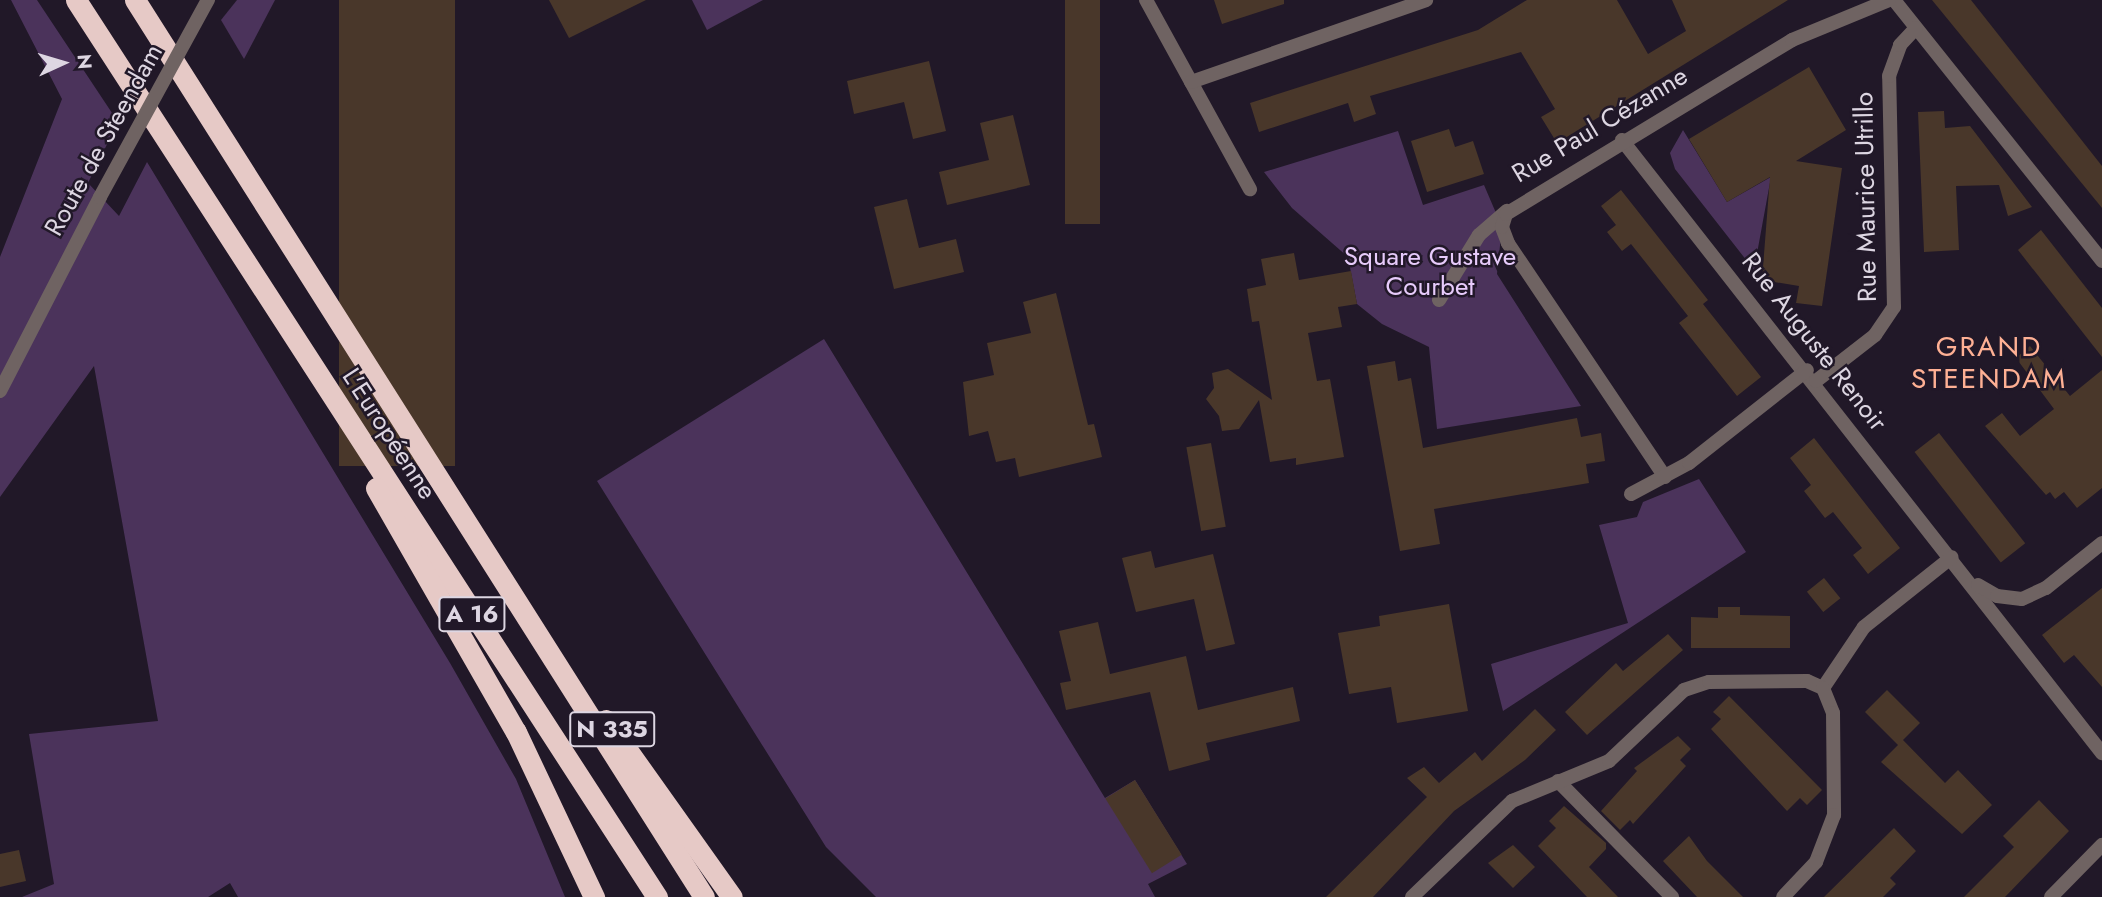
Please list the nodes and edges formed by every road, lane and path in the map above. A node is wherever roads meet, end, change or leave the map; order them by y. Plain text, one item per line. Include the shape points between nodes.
1 (76, 0) edge
2 (135, 0) edge
3 (208, 0) edge
4 (1146, 0) edge
5 (1891, 0) edge
6 (1416, 2) edge
7 (1916, 28) junction
8 (1191, 82) junction
9 (1622, 140) junction
10 (1250, 189) dead end
11 (1511, 208) junction
12 (2102, 261) edge
13 (1440, 300) dead end
14 (43, 303) junction
15 (288, 330) junction
16 (0, 372) edge
17 (1811, 375) junction
18 (0, 391) edge
19 (1665, 477) junction
20 (1630, 494) dead end
21 (2102, 543) edge
22 (1952, 557) junction
23 (490, 564) junction
24 (1966, 575) junction
25 (1823, 688) junction
26 (2102, 753) edge
27 (1558, 781) junction
28 (2102, 845) edge
29 (594, 897) edge
30 (657, 897) edge
31 (704, 897) edge
32 (732, 897) edge
33 (1412, 897) edge
34 (1672, 897) edge
35 (1783, 897) edge
36 (2051, 897) edge

1 - 15 highway, L'Européenne / A 16
2 - 23 highway, L'Européenne / A 16
3 - 14 street, Route de Steendam, bridge
4 - 8 street
5 - 7 street
5 - 9 street, Rue Paul Cézanne via 1792,40
6 - 8 street
7 - 12 street
7 - 17 street, Rue Maurice Utrillo via 1900,45 1889,76 1894,307 1875,335
8 - 10 street
9 - 11 street, Rue Paul Cézanne
9 - 17 street, Rue Auguste Renoir
11 - 13 street via 1479,235
11 - 19 street, Rue Paul Cézanne via 1502,227 1508,243
14 - 16 street, Route de Steendam
14 - 18 street, Route de Steendam
15 - 29 highway, N 335 via 516,732
15 - 30 highway, L'Européenne / A 16
17 - 19 street, Rue Maurice Utrillo
17 - 22 street, Rue Auguste Renoir
19 - 20 street, Rue Maurice Utrillo
21 - 24 street via 2046,588 2022,599 1997,596
22 - 24 street, Rue Auguste Renoir
22 - 25 street via 1864,627
23 - 31 highway, L'Européenne / A 16
23 - 32 highway, N 335
24 - 26 street, Rue Auguste Renoir
25 - 27 street via 1801,681 1697,685 1609,761
25 - 35 street via 1834,721 1834,815 1816,862
27 - 33 street via 1504,807
27 - 34 street
28 - 36 street

